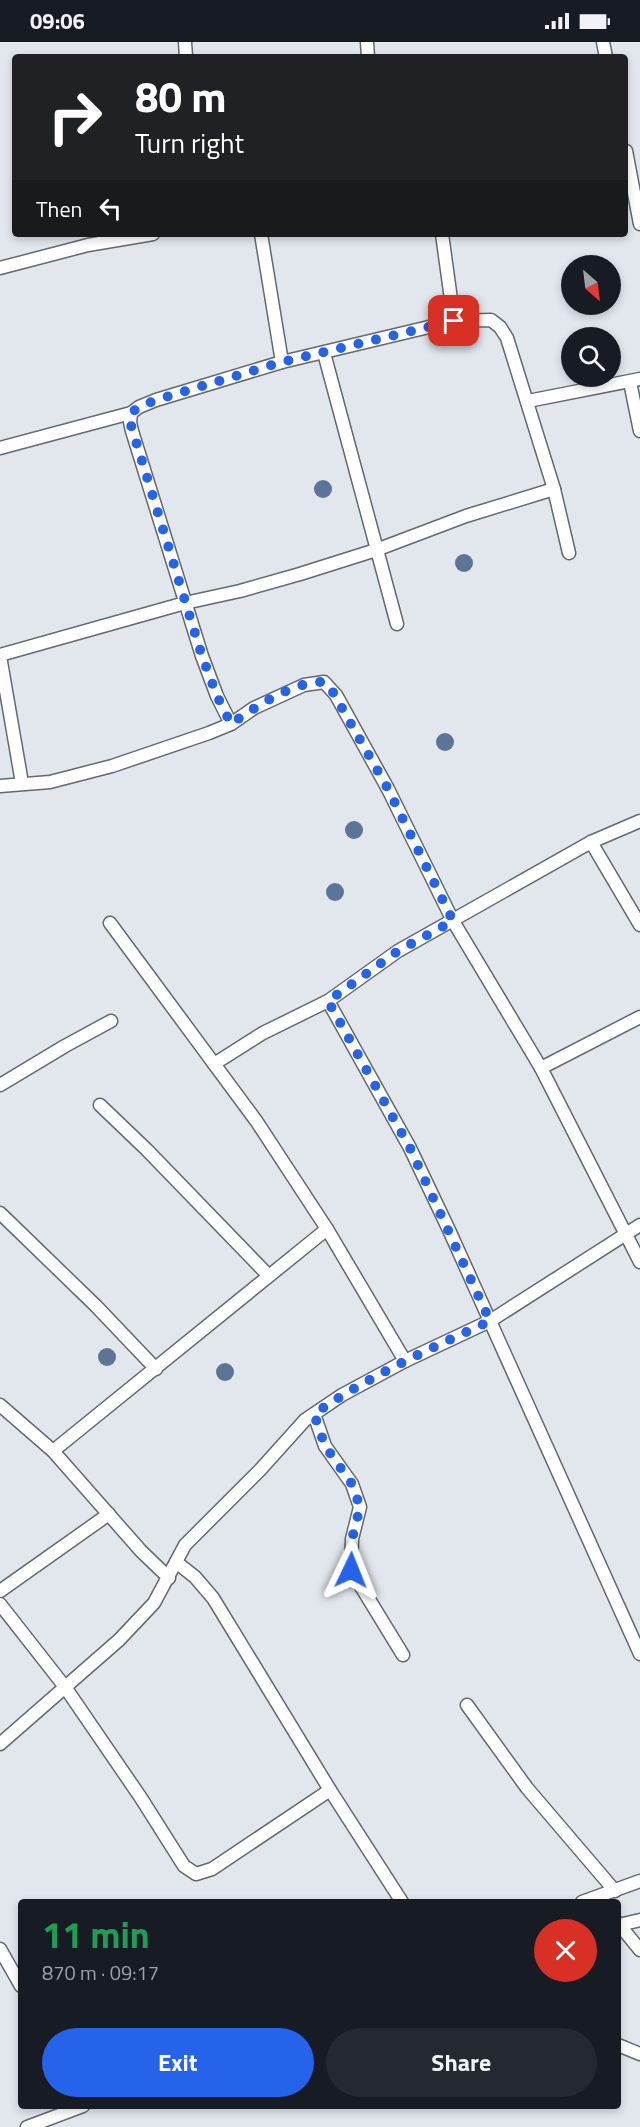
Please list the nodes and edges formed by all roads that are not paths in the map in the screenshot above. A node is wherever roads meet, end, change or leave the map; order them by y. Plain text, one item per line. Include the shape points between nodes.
1 (632, 169) edge
2 (640, 224) edge
3 (135, 237) edge
4 (261, 237) edge
5 (442, 237) edge
6 (0, 268) edge
7 (454, 321) junction
8 (324, 353) junction
9 (282, 362) junction
10 (635, 381) edge
11 (528, 401) junction
12 (131, 413) junction
13 (640, 431) edge
14 (0, 448) edge
15 (554, 489) junction
16 (376, 550) junction
17 (570, 553) dead end
18 (185, 603) junction
19 (397, 624) dead end
20 (0, 656) edge
21 (231, 724) junction
22 (22, 783) junction
23 (0, 786) edge
24 (640, 821) edge
25 (591, 842) junction
26 (453, 921) junction
27 (110, 923) dead end
28 (640, 925) edge
29 (328, 1001) junction
30 (640, 1017) edge
31 (111, 1022) dead end
32 (214, 1064) junction
33 (541, 1068) junction
34 (0, 1085) edge
35 (100, 1105) dead end
36 (0, 1213) edge
37 (640, 1225) edge
38 (327, 1229) junction
39 (625, 1235) junction
40 (640, 1262) edge
41 (268, 1275) junction
42 (490, 1321) junction
43 (405, 1361) junction
44 (156, 1369) junction
45 (0, 1405) edge
46 (314, 1414) junction
47 (53, 1451) junction
48 (109, 1514) junction
49 (176, 1562) junction
50 (169, 1578) junction
51 (0, 1591) edge
52 (0, 1604) edge
53 (640, 1654) edge
54 (403, 1655) dead end
55 (65, 1688) junction
56 (468, 1705) dead end
57 (0, 1744) edge
58 (330, 1790) junction
59 (640, 1881) edge
60 (615, 1891) junction
61 (400, 1899) edge
62 (598, 1899) edge
63 (640, 1920) edge
64 (621, 1924) edge
65 (621, 1926) edge
66 (0, 1949) edge
67 (640, 1950) edge
68 (18, 1981) edge
69 (621, 2046) edge
70 (640, 2054) edge
71 (75, 2109) edge
72 (27, 2127) edge

1 - 2 street
3 - 6 street
4 - 9 street
5 - 7 street
7 - 8 street
7 - 11 street via 491,320 500,327
8 - 9 street
8 - 16 street
9 - 12 street via 156,400
10 - 11 street
10 - 13 street
11 - 15 street
12 - 14 street
12 - 18 street via 132,431
15 - 16 street
15 - 17 street
16 - 18 street via 240,591
16 - 19 street
18 - 20 street
18 - 21 street via 217,696
20 - 22 street
21 - 22 street via 112,766 50,782
21 - 26 street via 254,708 304,685 324,682 330,687 388,789
22 - 23 street
24 - 25 street
25 - 26 street
25 - 28 street
26 - 29 street via 398,951
26 - 33 street
27 - 32 street
29 - 32 street via 262,1033
29 - 42 street via 410,1148
30 - 33 street
31 - 34 street
32 - 38 street
33 - 39 street
35 - 41 street
36 - 44 street
37 - 39 street
38 - 41 street
38 - 43 street
39 - 40 street
39 - 42 street
41 - 44 street
42 - 43 street
42 - 53 street
43 - 46 street
44 - 47 street
45 - 47 street
46 - 49 street via 185,1545
46 - 54 street via 325,1446 352,1484 360,1507 352,1539 351,1570
47 - 48 street
48 - 50 street
48 - 51 street
49 - 50 street
49 - 58 street via 213,1598
50 - 55 street via 154,1603
52 - 55 street
55 - 57 street
55 - 58 street via 184,1866 196,1874 212,1869
56 - 60 street via 527,1788
58 - 61 street
59 - 60 street
60 - 62 street
63 - 64 street
65 - 67 street
66 - 68 street
69 - 70 street
71 - 72 street

